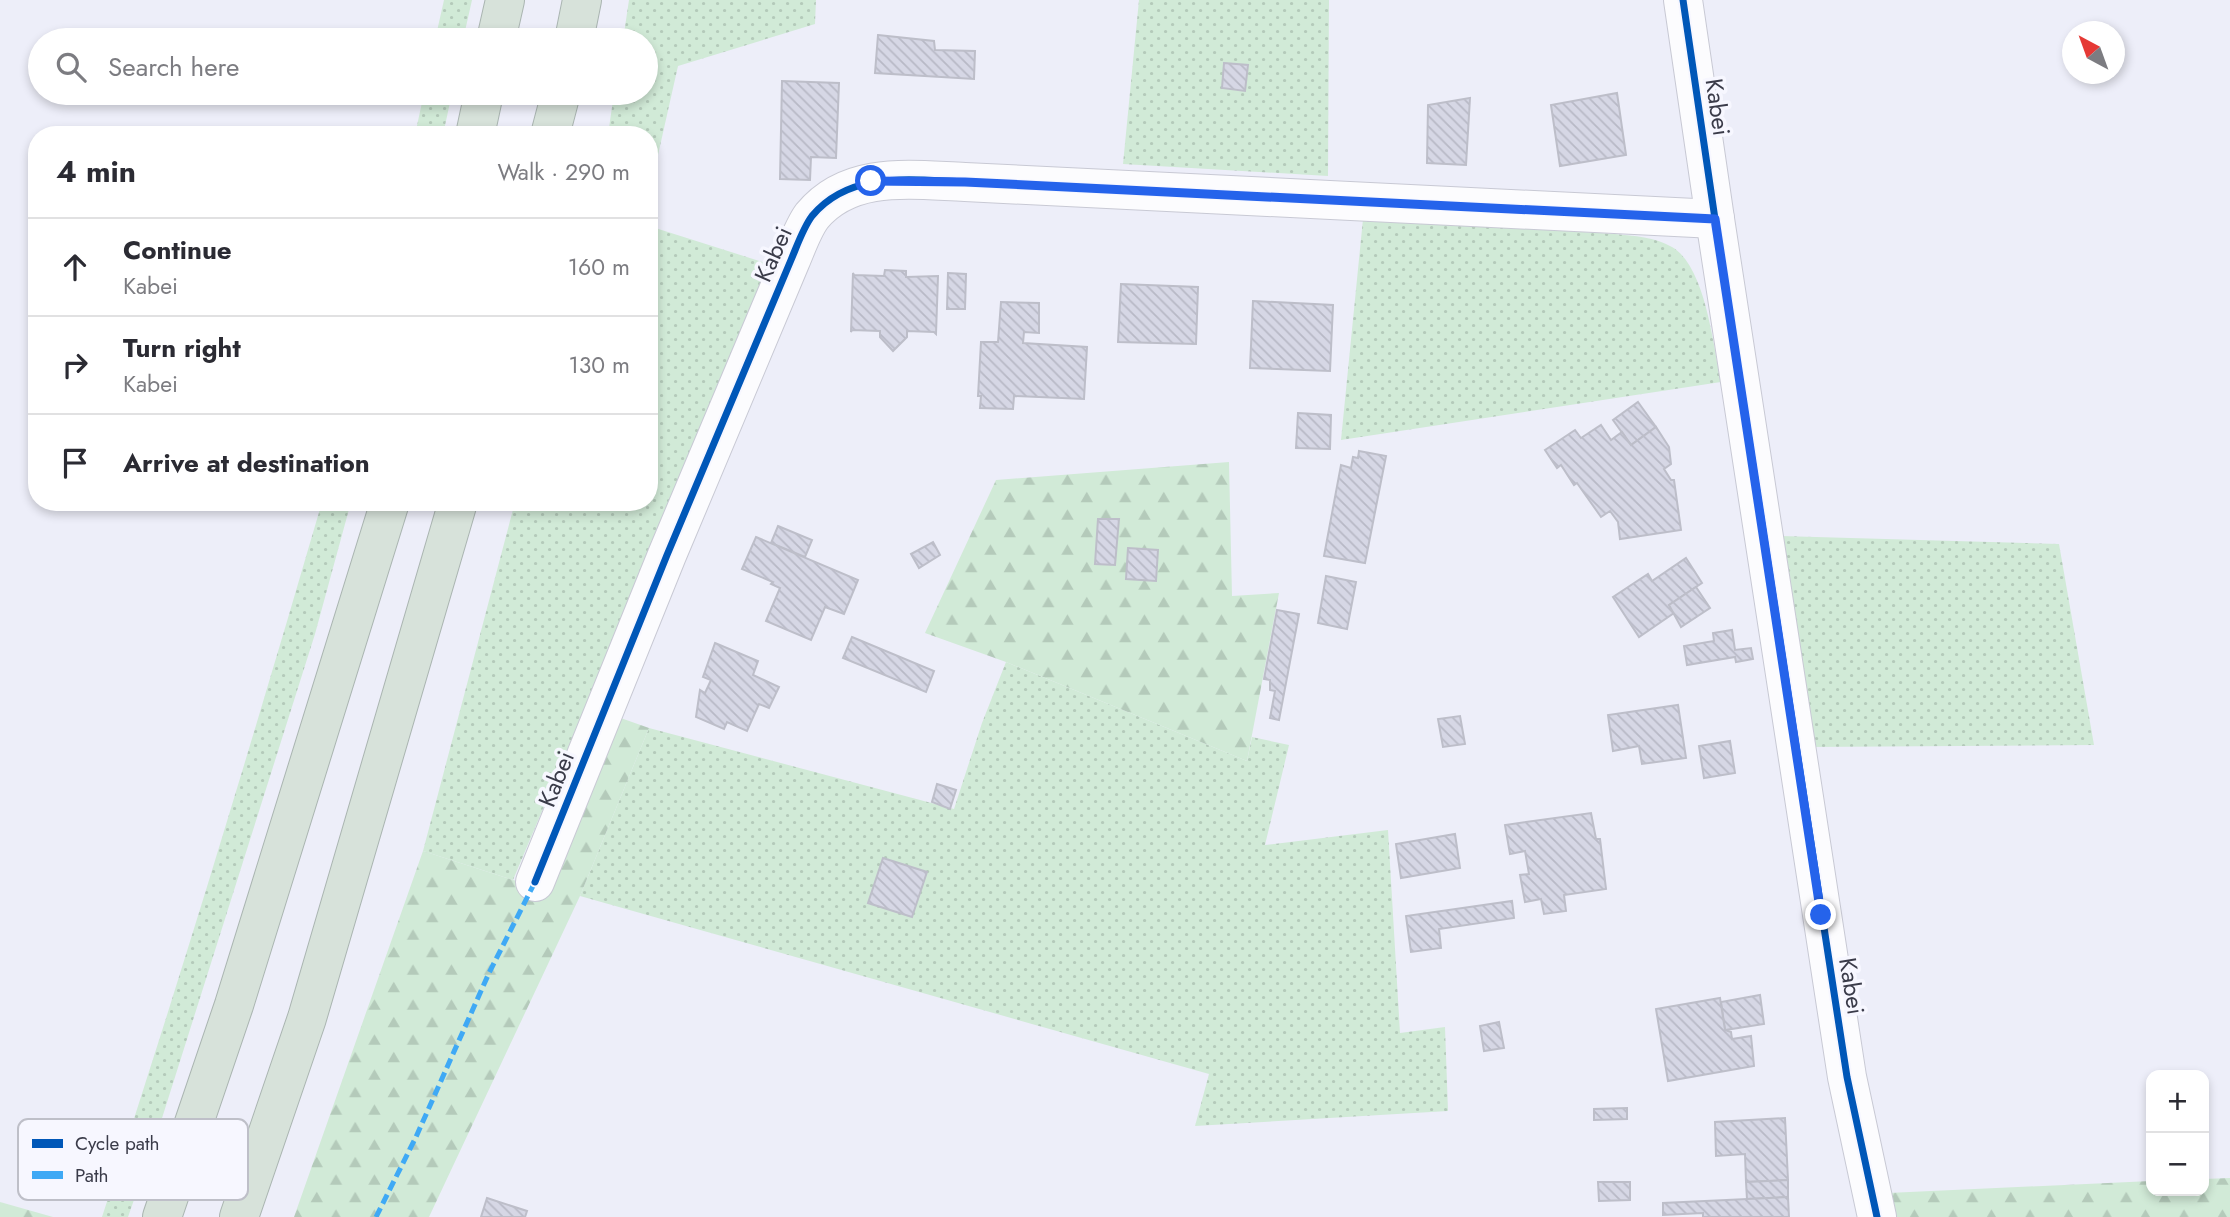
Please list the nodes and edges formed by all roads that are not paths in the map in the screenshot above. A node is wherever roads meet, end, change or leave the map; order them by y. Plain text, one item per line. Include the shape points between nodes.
1 (505, 0) edge
2 (582, 0) edge
3 (1684, 0) edge
4 (499, 28) edge
5 (576, 28) edge
6 (481, 105) edge
7 (558, 105) edge
8 (477, 126) edge
9 (552, 126) edge
10 (1715, 219) junction
11 (387, 511) edge
12 (455, 511) edge
13 (535, 882) dead end
14 (195, 1119) edge
15 (248, 1191) edge
16 (168, 1200) edge
17 (245, 1200) edge
18 (162, 1217) edge
19 (239, 1217) edge
20 (1877, 1217) edge

1 - 4 highway
2 - 5 highway
3 - 10 street, Kabei
6 - 8 highway
7 - 9 highway
10 - 13 street, Kabei via 953,181 871,181 828,200 811,218 791,260
10 - 20 street, Kabei via 1847,1077
11 - 14 highway
12 - 15 highway via 307,1018
16 - 18 highway
17 - 19 highway

